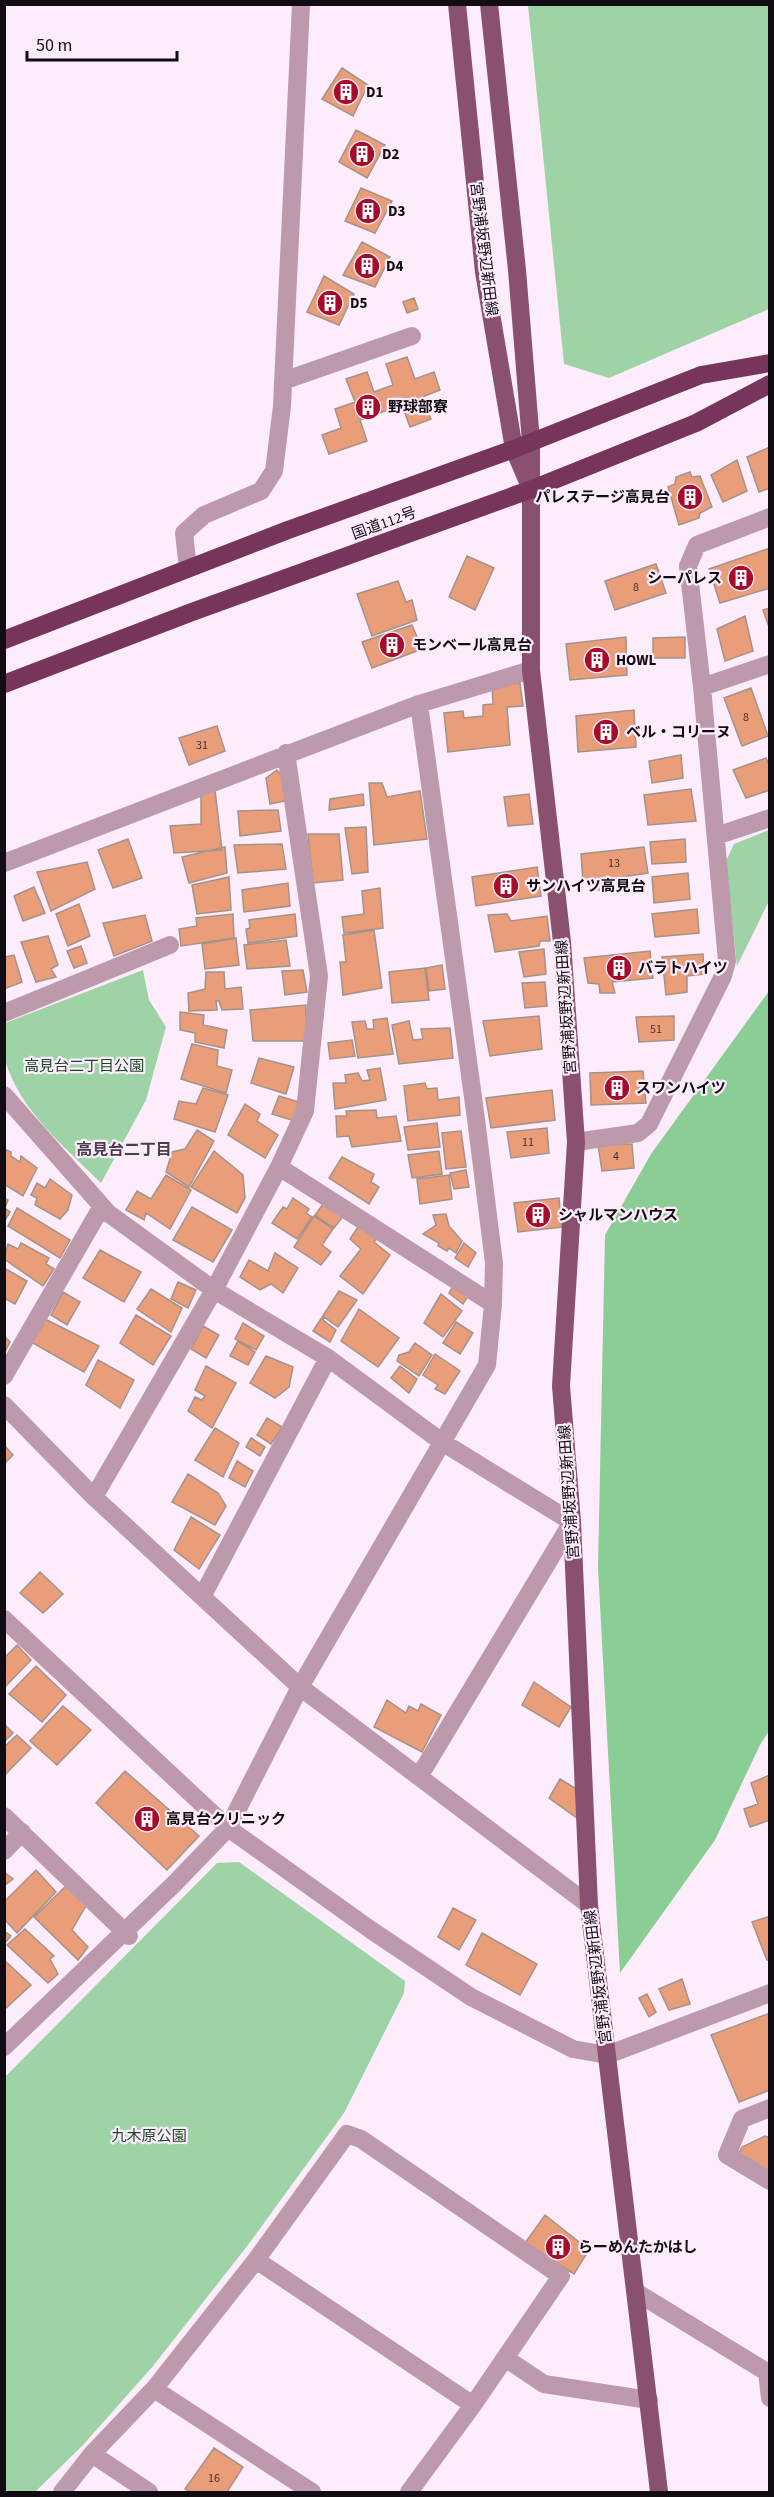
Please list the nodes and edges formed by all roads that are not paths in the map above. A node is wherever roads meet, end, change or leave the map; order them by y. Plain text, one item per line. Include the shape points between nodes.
1 (301, 4) edge
2 (457, 4) edge
3 (489, 4) edge
4 (412, 336) dead end
5 (770, 363) edge
6 (283, 381) junction
7 (770, 384) edge
8 (522, 446) junction
9 (532, 489) junction
10 (770, 517) edge
11 (188, 568) junction
12 (4, 640) edge
13 (770, 664) edge
14 (531, 670) junction
15 (4, 684) edge
16 (702, 687) junction
17 (419, 704) junction
18 (286, 753) junction
19 (770, 818) edge
20 (716, 836) junction
21 (4, 863) edge
22 (170, 945) dead end
23 (4, 1013) edge
24 (4, 1095) edge
25 (576, 1142) junction
26 (279, 1167) junction
27 (102, 1206) junction
28 (214, 1290) junction
29 (493, 1304) junction
30 (328, 1358) junction
31 (4, 1376) edge
32 (4, 1405) edge
33 (442, 1442) junction
34 (94, 1497) junction
35 (572, 1522) junction
36 (203, 1595) junction
37 (4, 1619) edge
38 (300, 1687) junction
39 (420, 1775) junction
40 (4, 1816) edge
41 (228, 1828) junction
42 (22, 1832) junction
43 (4, 1851) edge
44 (589, 1905) junction
45 (128, 1933) junction
46 (770, 1993) edge
47 (4, 2047) edge
48 (608, 2055) junction
49 (770, 2108) edge
50 (770, 2181) edge
51 (256, 2260) junction
52 (636, 2292) junction
53 (505, 2358) junction
54 (768, 2373) edge
55 (154, 2389) junction
56 (770, 2398) edge
57 (649, 2400) junction
58 (473, 2405) junction
59 (92, 2454) junction
60 (62, 2493) edge
61 (149, 2493) edge
62 (312, 2493) edge
63 (409, 2493) edge
64 (660, 2493) edge

1 - 6 street
2 - 8 main road, 宮野浦坂野辺新田線 via 484,272
3 - 8 main road, 宮野浦坂野辺新田線 via 517,270
4 - 6 street
5 - 8 highway, 国道112号 via 701,375
6 - 11 street via 274,471 261,491 204,515 184,533
7 - 9 highway, 国道112号 via 696,423
8 - 9 main road, 宮野浦坂野辺新田線
8 - 11 highway, 国道112号
9 - 14 main road, 宮野浦坂野辺新田線
9 - 15 highway, 国道112号
10 - 16 street via 697,544 688,566
11 - 12 highway, 国道112号
13 - 16 street
14 - 17 street
14 - 25 main road, 宮野浦坂野辺新田線 via 562,942
16 - 20 street
17 - 18 street
17 - 29 street via 494,1263
18 - 21 street
18 - 26 street via 319,976 305,1111
19 - 20 street
20 - 25 street via 727,961 723,976 649,1124 638,1133
22 - 23 street
24 - 27 street
25 - 35 main road, 宮野浦坂野辺新田線 via 561,1386
26 - 28 street
26 - 29 street
27 - 28 street
27 - 31 street
28 - 30 street
28 - 34 street
29 - 33 street via 487,1365
30 - 33 street
30 - 36 street
32 - 34 street
33 - 35 street
33 - 38 street
34 - 36 street
35 - 39 street
35 - 44 main road, 宮野浦坂野辺新田線
36 - 38 street
37 - 41 street
38 - 39 street
38 - 41 street
39 - 44 street
40 - 42 street
41 - 45 street
41 - 48 street via 471,1997 573,2049
42 - 43 street
42 - 45 street
44 - 48 main road, 宮野浦坂野辺新田線
45 - 47 street via 35,2026
46 - 48 street
48 - 52 main road, 宮野浦坂野辺新田線
49 - 50 street via 742,2119 727,2155
51 - 53 street via 347,2134 362,2139 561,2276
51 - 55 street
51 - 58 street
52 - 54 street
52 - 57 main road, 宮野浦坂野辺新田線
53 - 57 street via 544,2384
53 - 58 street
54 - 56 street
55 - 59 street
55 - 62 street
57 - 64 main road, 宮野浦坂野辺新田線
58 - 63 street
59 - 60 street
59 - 61 street

